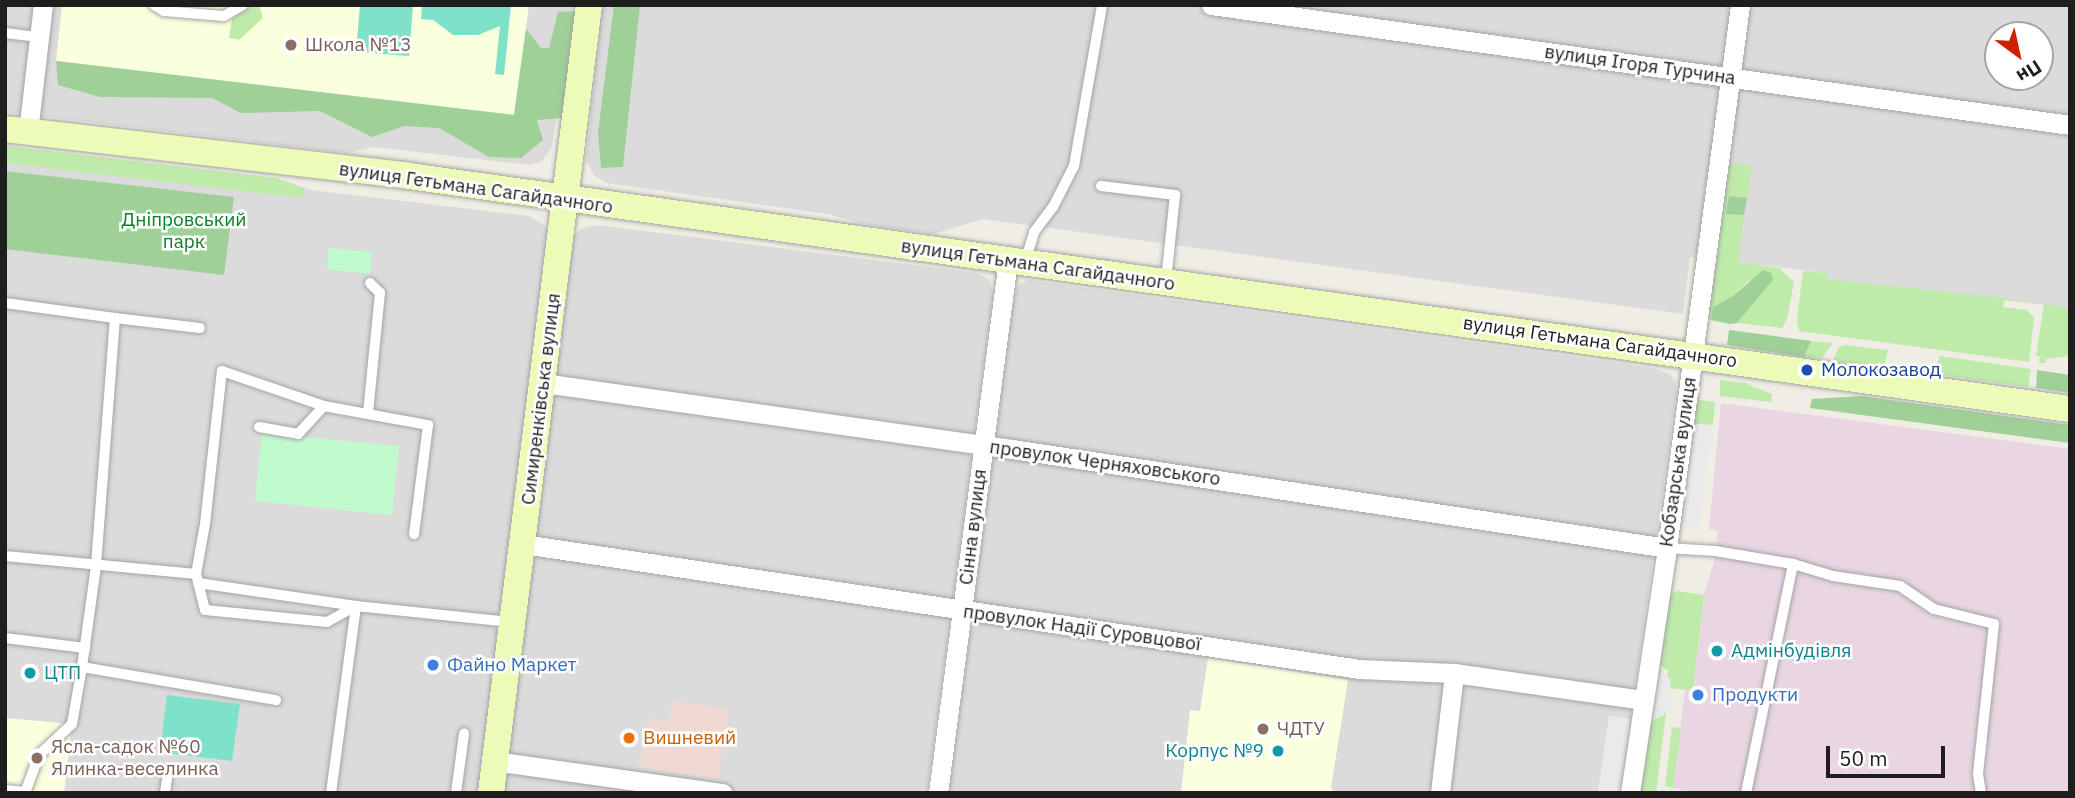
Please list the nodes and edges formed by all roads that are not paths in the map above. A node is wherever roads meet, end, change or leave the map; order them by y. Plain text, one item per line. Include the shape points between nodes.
1 (43, 5) edge
2 (154, 5) edge
3 (243, 5) edge
4 (589, 5) edge
5 (1102, 5) edge
6 (1211, 5) edge
7 (1740, 5) edge
8 (5, 33) edge
9 (39, 37) junction
10 (1730, 78) junction
11 (2070, 125) edge
12 (16, 130) edge
13 (1101, 186) dead end
14 (565, 200) junction
15 (1016, 261) junction
16 (1166, 282) junction
17 (370, 283) dead end
18 (5, 303) edge
19 (115, 318) junction
20 (200, 328) dead end
21 (1693, 355) junction
22 (543, 383) junction
23 (324, 406) junction
24 (2070, 409) edge
25 (368, 413) junction
26 (259, 427) dead end
27 (984, 444) junction
28 (414, 534) dead end
29 (523, 544) junction
30 (1667, 548) junction
31 (5, 556) edge
32 (1793, 564) junction
33 (96, 566) junction
34 (197, 578) junction
35 (356, 606) junction
36 (962, 612) junction
37 (514, 622) junction
38 (5, 638) edge
39 (85, 648) junction
40 (82, 667) junction
41 (1454, 673) junction
42 (276, 700) dead end
43 (1644, 700) junction
44 (464, 734) dead end
45 (494, 761) junction
46 (167, 778) dead end
47 (5, 790) edge
48 (25, 793) edge
49 (165, 793) edge
50 (331, 793) edge
51 (456, 793) edge
52 (491, 793) edge
53 (723, 793) edge
54 (938, 793) edge
55 (1440, 793) edge
56 (1630, 793) edge
57 (1746, 793) edge
58 (1981, 793) edge

1 - 9 street
2 - 3 lane via 164,11 224,16
4 - 14 main road, Симиренківська вулиця
5 - 15 lane via 1074,166
6 - 10 street, вулиця Ігоря Турчина
7 - 10 street, Кобзарська вулиця
8 - 9 lane
9 - 12 street
10 - 11 street, вулиця Ігоря Турчина
10 - 21 street, Кобзарська вулиця
12 - 14 main road, вулиця Гетьмана Сагайдачного via 409,176
13 - 16 lane via 1175,195
14 - 15 main road, вулиця Гетьмана Сагайдачного
14 - 22 main road, Симиренківська вулиця
15 - 16 main road, вулиця Гетьмана Сагайдачного
15 - 27 street, Сінна вулиця
16 - 21 main road, вулиця Гетьмана Сагайдачного
17 - 25 lane via 380,293
18 - 19 lane
19 - 20 lane
19 - 33 lane
21 - 24 main road, вулиця Гетьмана Сагайдачного
21 - 30 street, Кобзарська вулиця
22 - 27 street, провулок Черняховського
22 - 29 main road, Симиренківська вулиця
23 - 25 lane
23 - 26 lane via 298,434
23 - 34 lane via 222,370
25 - 28 lane via 428,425
27 - 30 street, провулок Черняховського
27 - 36 street, Сінна вулиця
29 - 36 street, провулок Надії Суровцової via 934,603
29 - 37 main road, Симиренківська вулиця
30 - 32 lane
30 - 43 street, Кобзарська вулиця
31 - 33 lane
32 - 57 lane
32 - 58 lane via 1833,576 1900,586 1934,609 1994,624 1978,774
33 - 34 lane
33 - 39 lane
34 - 35 lane
34 - 35 lane via 205,610 327,622
35 - 37 lane
35 - 50 lane
36 - 41 street, провулок Надії Суровцової via 1359,669
36 - 54 street, Сінна вулиця
37 - 45 main road, Симиренківська вулиця
38 - 39 lane
39 - 40 lane
40 - 42 lane
40 - 48 lane via 72,724 39,755
41 - 43 street, провулок Надії Суровцової
41 - 55 street
43 - 56 street, Кобзарська вулиця
44 - 51 lane
45 - 52 main road, Симиренківська вулиця
45 - 53 street
46 - 49 lane
47 - 48 lane

